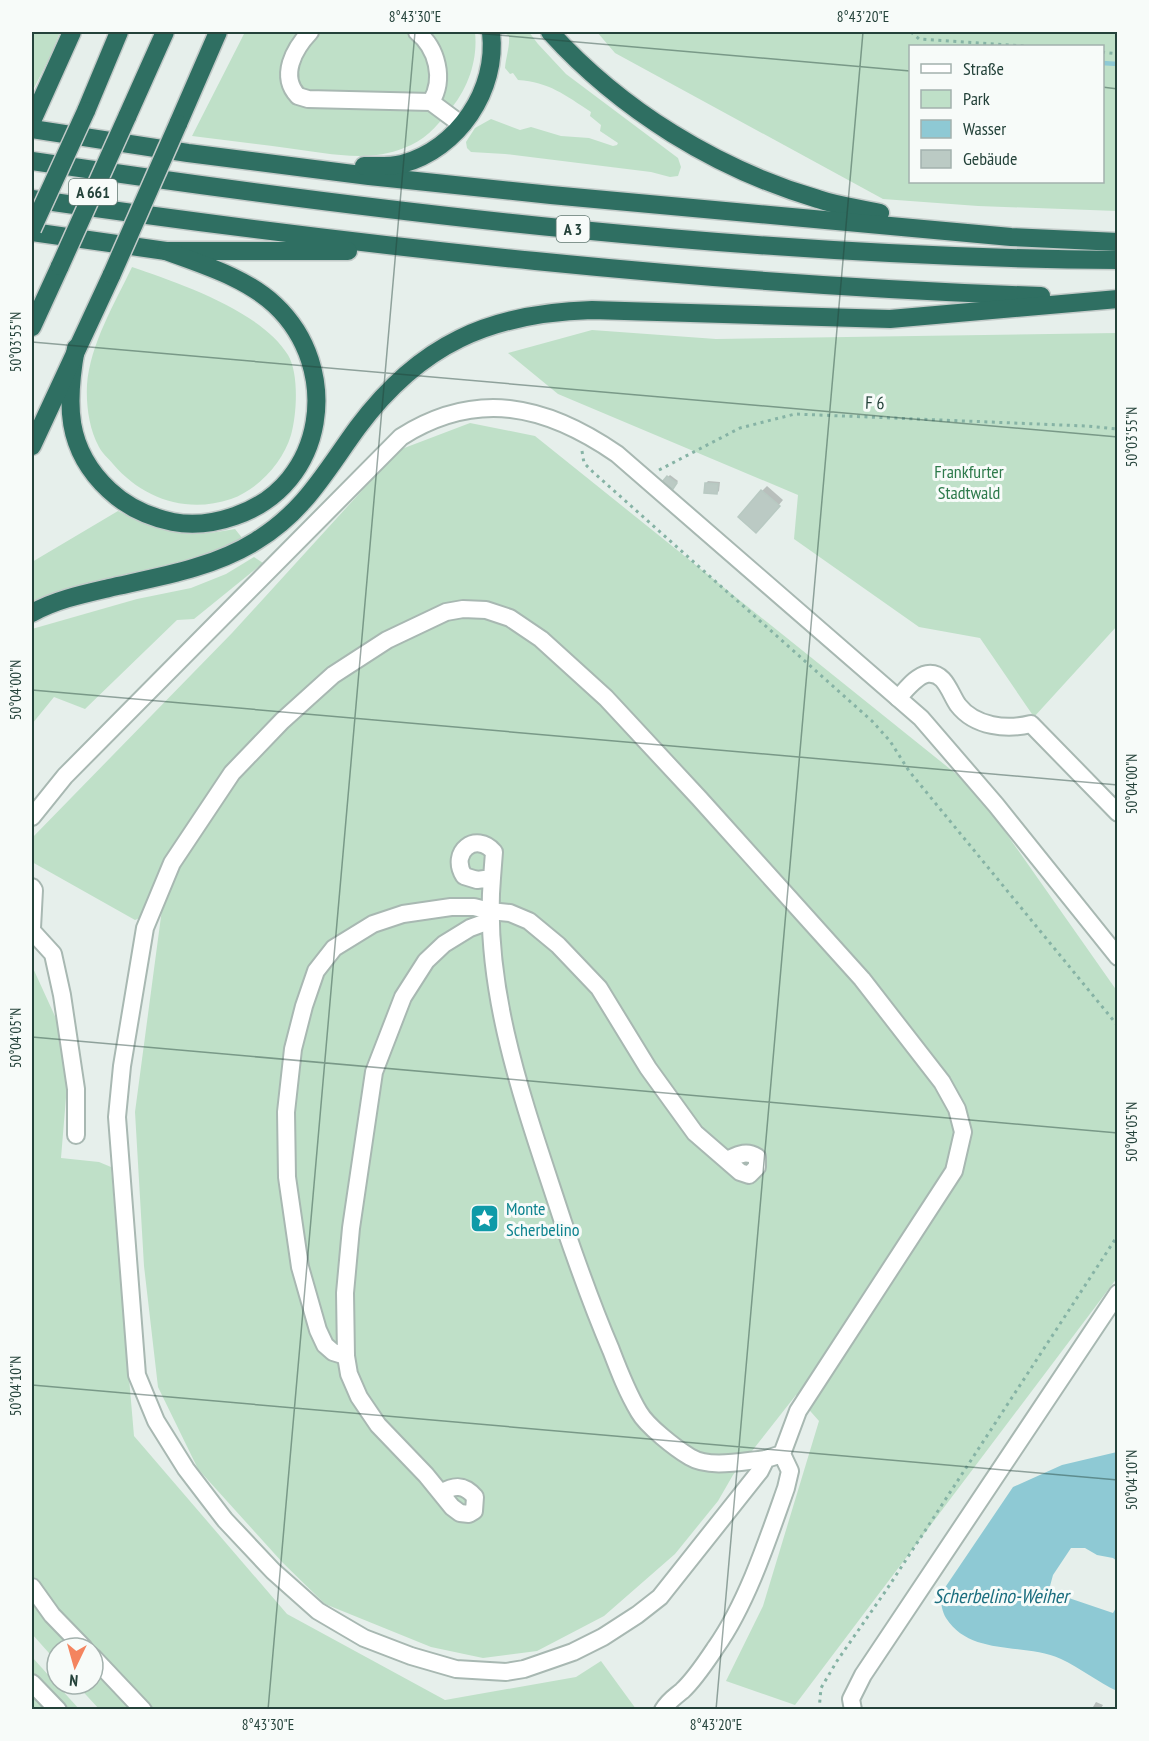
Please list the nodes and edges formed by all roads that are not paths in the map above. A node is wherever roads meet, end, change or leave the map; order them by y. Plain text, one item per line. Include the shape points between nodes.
1 (67, 32) edge
2 (72, 32) edge
3 (119, 32) edge
4 (165, 32) edge
5 (310, 32) edge
6 (417, 32) edge
7 (491, 32) edge
8 (550, 32) edge
9 (218, 36) edge
10 (61, 54) junction
11 (431, 102) junction
12 (32, 121) edge
13 (462, 125) junction
14 (32, 129) edge
15 (32, 161) edge
16 (281, 165) junction
17 (32, 199) edge
18 (943, 230) junction
19 (32, 231) edge
20 (1118, 242) edge
21 (422, 250) junction
22 (166, 251) junction
23 (1118, 260) edge
24 (1118, 299) edge
25 (32, 327) edge
26 (76, 348) junction
27 (32, 446) edge
28 (32, 613) edge
29 (898, 698) junction
30 (1118, 813) edge
31 (32, 817) edge
32 (492, 879) dead end
33 (32, 887) edge
34 (489, 916) junction
35 (32, 930) edge
36 (1118, 957) edge
37 (76, 1136) dead end
38 (727, 1160) dead end
39 (1118, 1293) edge
40 (346, 1356) junction
41 (782, 1454) junction
42 (766, 1459) junction
43 (441, 1492) dead end
44 (32, 1587) edge
45 (73, 1636) edge
46 (105, 1670) edge
47 (32, 1683) edge
48 (58, 1710) edge
49 (143, 1710) edge
50 (663, 1710) edge
51 (853, 1710) edge

1 - 10 highway
2 - 10 highway
3 - 19 highway, A 661, bridge
4 - 25 highway, A 661, bridge
5 - 11 lane via 301,41 289,67 289,82 298,96
6 - 11 lane via 432,48 436,61 438,84
7 - 13 highway via 487,81
8 - 18 highway via 627,102 724,163 817,199
9 - 26 highway, bridge
10 - 12 highway
11 - 13 lane
13 - 16 highway via 428,154 399,164
14 - 16 highway
15 - 23 highway, A 3 via 218,188 529,225 797,248
16 - 18 highway via 551,195
17 - 21 highway, A 3
18 - 20 highway
19 - 22 highway
21 - 22 highway
21 - 24 highway, A 3 via 657,274 899,291
22 - 26 highway via 233,277 263,295 288,319 306,346 317,385 314,428 297,468 277,492 245,513 205,524 184,524 145,514 114,495 92,472 75,441 70,408
24 - 28 highway via 890,319 592,310 504,321 455,339 405,374 359,426 310,496 255,542 197,567 86,593
26 - 27 highway
29 - 30 lane via 927,674 939,676 958,706 972,717 998,727 1031,724
29 - 31 lane via 617,454 587,434 553,419 532,412 481,408 439,417 401,437 65,776
29 - 36 lane via 921,718 996,805
32 - 34 lane
33 - 35 lane
34 - 38 lane via 510,913 529,921 566,953 599,988 648,1068 695,1133
34 - 40 lane via 444,944 426,961 403,997 374,1072 351,1228 345,1293
34 - 40 lane via 474,907 451,908 403,914 373,924 334,948 316,971 304,1006 292,1049 286,1112 287,1177 300,1267 318,1330 325,1345
34 - 42 lane via 496,993 543,1159 586,1290 640,1414 691,1458 715,1463
35 - 37 lane via 53,954 62,995 76,1089
39 - 51 lane via 863,1675 851,1699
40 - 43 lane via 358,1397 378,1425
41 - 42 lane
41 - 42 lane via 798,1411 954,1171 963,1132 957,1109 942,1082 862,978 606,698 541,639 510,618 486,610 446,612 387,640 333,675 282,721 232,773 172,862 146,928 123,1055 117,1117 137,1375 156,1421 186,1469 225,1520 273,1571 318,1611 364,1638 456,1669 506,1672 547,1663 603,1637 638,1615 660,1597
41 - 50 lane via 790,1471 786,1488 735,1615 700,1669
44 - 45 lane
46 - 49 lane
47 - 48 lane

